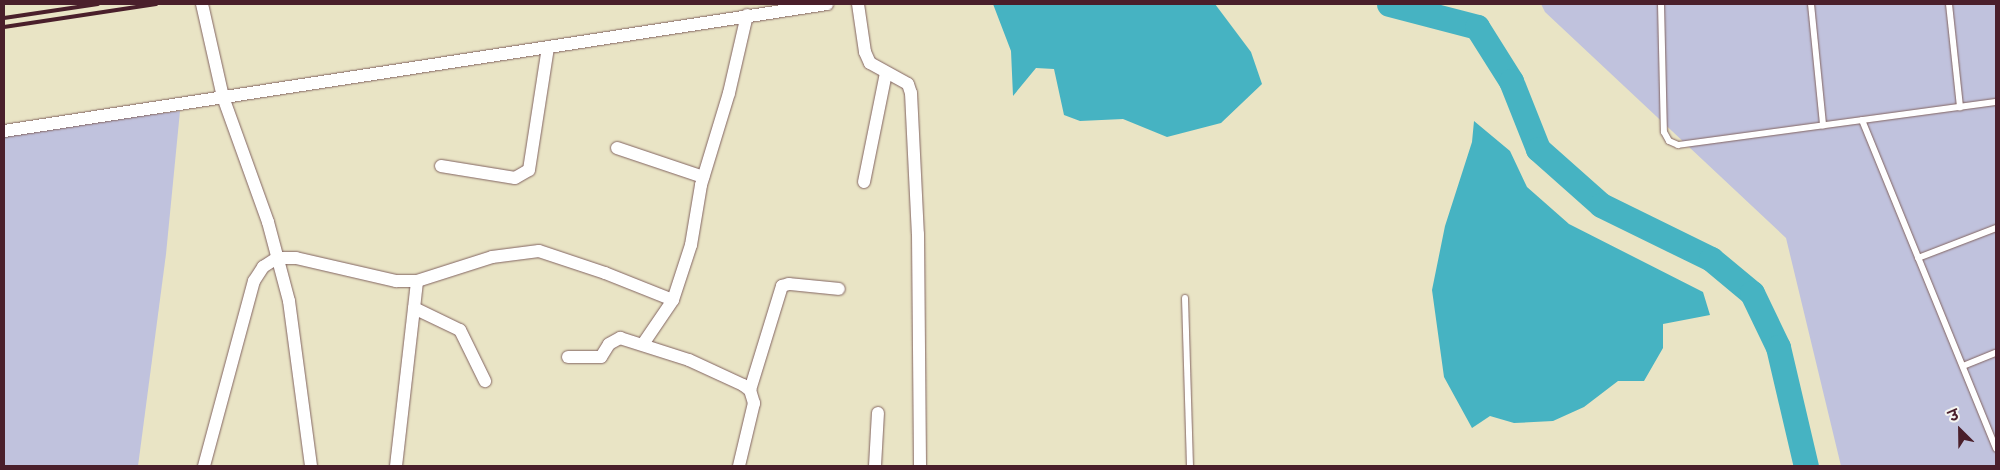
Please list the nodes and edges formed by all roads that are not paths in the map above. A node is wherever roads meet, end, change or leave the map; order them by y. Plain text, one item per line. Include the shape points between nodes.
1 (202, 4) edge
2 (827, 4) edge
3 (858, 4) edge
4 (1661, 4) edge
5 (1811, 4) edge
6 (1949, 4) edge
7 (747, 15) junction
8 (548, 47) junction
9 (886, 73) junction
10 (223, 97) junction
11 (1996, 102) edge
12 (1960, 107) junction
13 (1862, 120) junction
14 (1823, 125) junction
15 (4, 131) edge
16 (617, 148) dead end
17 (441, 166) dead end
18 (703, 177) junction
19 (864, 182) dead end
20 (1996, 228) edge
21 (277, 258) junction
22 (1918, 258) junction
23 (416, 280) junction
24 (839, 289) dead end
25 (1185, 298) dead end
26 (673, 300) junction
27 (414, 308) junction
28 (643, 344) junction
29 (1996, 353) edge
30 (568, 357) dead end
31 (1963, 366) junction
32 (485, 381) dead end
33 (750, 390) junction
34 (878, 413) dead end
35 (1996, 449) edge
36 (204, 466) edge
37 (311, 466) edge
38 (396, 466) edge
39 (739, 466) edge
40 (875, 466) edge
41 (920, 466) edge
42 (1190, 466) edge

1 - 10 street
2 - 7 street
3 - 9 street via 865,52 870,63
4 - 14 lane via 1664,132 1669,141 1696,143
5 - 14 lane
6 - 12 lane
7 - 8 street
7 - 18 street via 729,93
8 - 10 street
8 - 17 street via 529,170 515,178
9 - 19 street
9 - 41 street via 908,84 911,93 918,234
10 - 15 street
10 - 21 street via 268,222
11 - 12 lane
12 - 13 lane
13 - 14 lane
13 - 22 lane
16 - 18 street
18 - 26 street via 691,245
20 - 22 lane
21 - 23 street via 296,258 396,281
21 - 36 street via 263,267 254,281
21 - 37 street via 289,301
22 - 31 lane
23 - 26 street via 492,257 539,252
23 - 27 street
24 - 33 street via 782,286
25 - 42 lane
26 - 28 street
27 - 32 street via 460,330
27 - 38 street
28 - 30 street via 620,338 609,344 601,357
28 - 33 street via 689,360
29 - 31 lane
31 - 35 lane
33 - 39 street via 754,408
34 - 40 street

